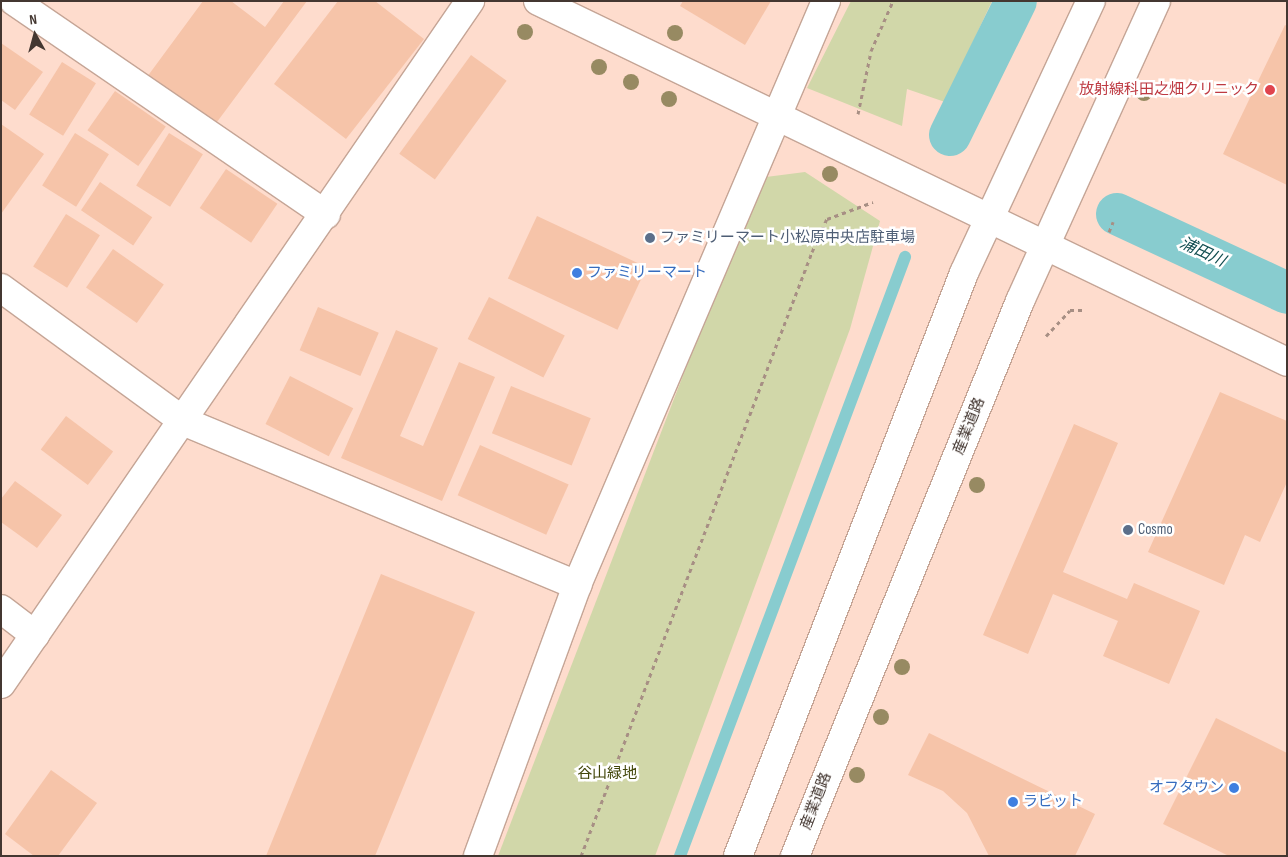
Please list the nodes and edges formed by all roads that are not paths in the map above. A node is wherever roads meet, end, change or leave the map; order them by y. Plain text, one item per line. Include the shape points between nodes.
1 (14, 1) edge
2 (470, 1) edge
3 (538, 1) edge
4 (826, 1) edge
5 (1091, 1) edge
6 (1156, 1) edge
7 (774, 115) junction
8 (326, 215) junction
9 (990, 219) junction
10 (1044, 248) junction
11 (1, 288) edge
12 (1287, 362) edge
13 (184, 422) junction
14 (576, 585) junction
15 (1, 609) edge
16 (35, 635) junction
17 (1, 684) edge
18 (478, 856) edge
19 (738, 856) edge
20 (795, 856) edge

1 - 8 street
2 - 8 street
3 - 7 street
4 - 7 street
5 - 9 street
6 - 10 street, 産業道路
7 - 9 street
7 - 14 street
8 - 13 street
9 - 10 street
9 - 19 street via 954,298
10 - 12 street
10 - 20 street, 産業道路
11 - 13 street
13 - 14 street
13 - 16 street
14 - 18 street
15 - 16 street
16 - 17 street

